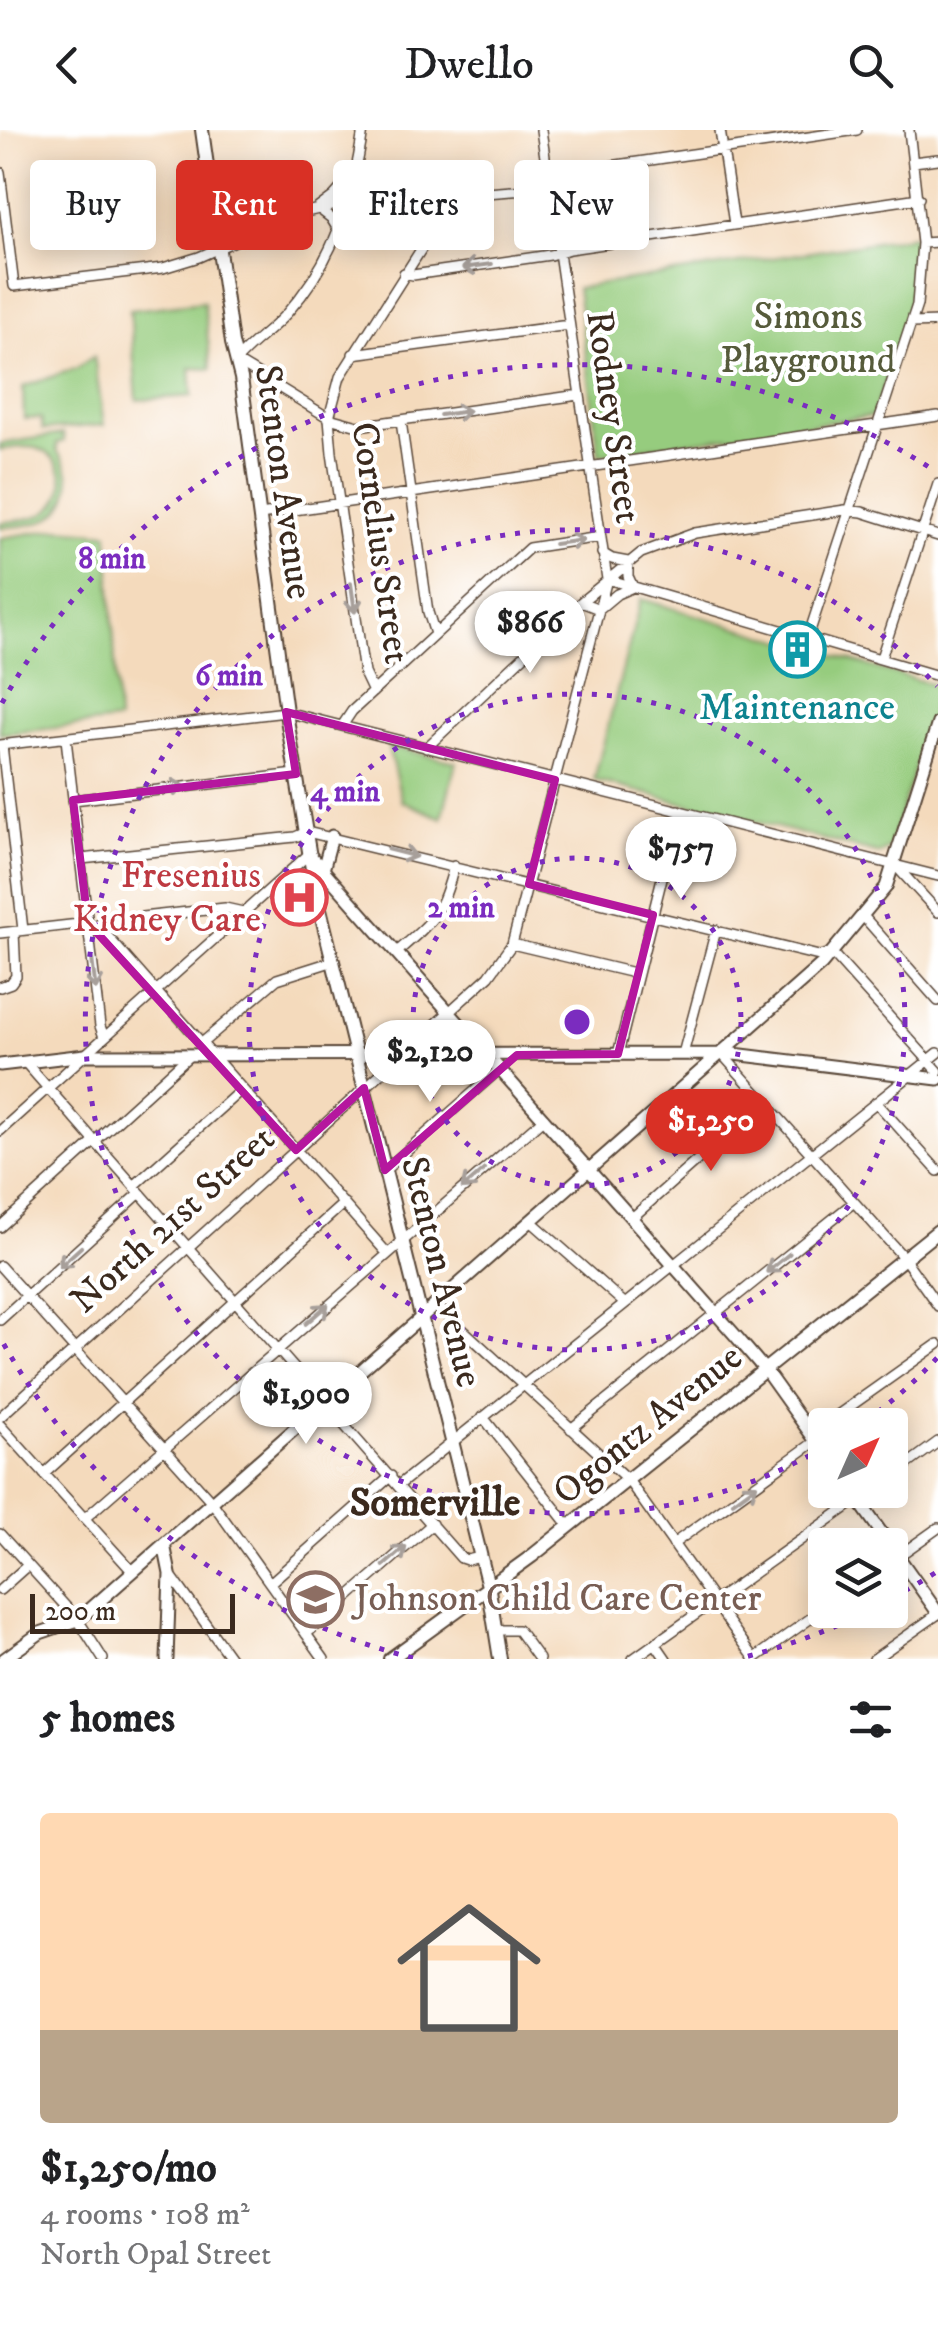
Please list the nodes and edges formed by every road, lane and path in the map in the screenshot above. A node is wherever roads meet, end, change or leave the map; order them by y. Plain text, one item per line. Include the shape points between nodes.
1 (202, 130) edge
2 (363, 130) edge
3 (541, 130) edge
4 (720, 130) edge
5 (856, 130) edge
6 (909, 130) edge
7 (723, 149) junction
8 (938, 159) edge
9 (206, 160) edge
10 (358, 160) edge
11 (546, 160) edge
12 (646, 160) edge
13 (914, 162) junction
14 (0, 172) edge
15 (333, 196) edge
16 (918, 198) junction
17 (333, 206) edge
18 (318, 208) junction
19 (313, 210) edge
20 (333, 221) edge
21 (734, 224) junction
22 (333, 242) edge
23 (938, 242) edge
24 (922, 243) junction
25 (214, 250) edge
26 (219, 250) edge
27 (419, 250) edge
28 (559, 252) junction
29 (404, 272) junction
30 (938, 322) edge
31 (912, 323) junction
32 (570, 325) junction
33 (353, 354) junction
34 (236, 362) junction
35 (579, 396) junction
36 (938, 416) edge
37 (329, 418) junction
38 (400, 421) junction
39 (879, 424) junction
40 (590, 467) junction
41 (938, 484) edge
42 (411, 493) junction
43 (340, 504) junction
44 (849, 510) junction
45 (260, 515) junction
46 (922, 530) junction
47 (938, 536) edge
48 (600, 537) junction
49 (602, 554) junction
50 (628, 562) junction
51 (607, 579) junction
52 (633, 587) junction
53 (581, 602) junction
54 (599, 609) junction
55 (435, 634) junction
56 (808, 637) junction
57 (881, 658) junction
58 (938, 676) edge
59 (372, 692) junction
60 (286, 712) junction
61 (938, 723) edge
62 (342, 726) junction
63 (66, 739) junction
64 (1, 745) edge
65 (426, 748) junction
66 (296, 774) junction
67 (555, 780) junction
68 (74, 800) junction
69 (680, 810) junction
70 (307, 832) junction
71 (332, 836) junction
72 (309, 854) junction
73 (81, 860) junction
74 (893, 863) junction
75 (454, 866) junction
76 (323, 870) junction
77 (938, 876) edge
78 (530, 884) junction
79 (336, 885) junction
80 (318, 901) junction
81 (243, 912) junction
82 (938, 912) edge
83 (653, 915) junction
84 (863, 916) junction
85 (92, 924) junction
86 (716, 930) junction
87 (18, 931) junction
88 (0, 933) edge
89 (512, 944) junction
90 (398, 952) junction
91 (832, 953) junction
92 (334, 961) junction
93 (638, 974) junction
94 (0, 987) edge
95 (156, 991) junction
96 (938, 1001) edge
97 (449, 1011) junction
98 (104, 1037) junction
99 (202, 1044) junction
100 (938, 1052) edge
101 (489, 1054) junction
102 (618, 1054) junction
103 (683, 1054) junction
104 (722, 1054) junction
105 (85, 1055) junction
106 (190, 1055) junction
107 (210, 1055) junction
108 (356, 1055) junction
109 (401, 1055) junction
110 (928, 1060) junction
111 (25, 1062) junction
112 (0, 1065) edge
113 (501, 1068) junction
114 (938, 1071) edge
115 (909, 1076) junction
116 (938, 1079) edge
117 (48, 1088) junction
118 (364, 1088) junction
119 (242, 1089) junction
120 (764, 1101) junction
121 (876, 1102) junction
122 (544, 1118) junction
123 (0, 1131) edge
124 (94, 1142) junction
125 (296, 1150) junction
126 (812, 1154) junction
127 (386, 1170) junction
128 (591, 1170) junction
129 (938, 1171) edge
130 (137, 1190) junction
131 (854, 1202) junction
132 (344, 1204) junction
133 (633, 1217) junction
134 (532, 1222) junction
135 (0, 1228) edge
136 (938, 1231) edge
137 (402, 1240) junction
138 (189, 1246) junction
139 (387, 1252) junction
140 (904, 1258) junction
141 (674, 1264) junction
142 (0, 1266) edge
143 (27, 1296) junction
144 (236, 1301) junction
145 (624, 1304) junction
146 (437, 1306) junction
147 (938, 1306) edge
148 (716, 1313) junction
149 (0, 1320) edge
150 (422, 1320) junction
151 (938, 1344) edge
152 (278, 1348) junction
153 (75, 1349) junction
154 (765, 1370) junction
155 (522, 1385) junction
156 (326, 1402) junction
157 (124, 1403) junction
158 (852, 1408) edge
159 (0, 1417) edge
160 (483, 1417) junction
161 (0, 1425) edge
162 (571, 1429) junction
163 (808, 1430) edge
164 (808, 1441) edge
165 (452, 1442) junction
166 (938, 1442) edge
167 (165, 1448) junction
168 (908, 1463) edge
169 (44, 1474) junction
170 (395, 1480) junction
171 (628, 1480) junction
172 (212, 1502) junction
173 (837, 1508) edge
174 (85, 1518) junction
175 (432, 1524) junction
176 (569, 1526) junction
177 (938, 1528) edge
178 (0, 1534) edge
179 (164, 1544) junction
180 (673, 1544) junction
181 (908, 1544) edge
182 (481, 1557) junction
183 (28, 1565) junction
184 (133, 1572) junction
185 (908, 1573) edge
186 (170, 1574) junction
187 (270, 1583) junction
188 (0, 1590) edge
189 (489, 1590) junction
190 (714, 1602) junction
191 (938, 1613) edge
192 (78, 1620) junction
193 (808, 1620) edge
194 (496, 1630) junction
195 (306, 1634) junction
196 (655, 1644) junction
197 (4, 1659) edge
198 (103, 1659) edge
199 (167, 1659) edge
200 (231, 1659) edge
201 (324, 1659) edge
202 (390, 1659) edge
203 (500, 1659) edge
204 (539, 1659) edge
205 (633, 1659) edge
206 (666, 1659) edge
207 (754, 1659) edge
208 (874, 1659) edge

1 - 9 main road, Stenton Avenue
2 - 10 street
3 - 11 street, Rodney Street
4 - 7 street
5 - 7 street
6 - 13 street
7 - 12 street
7 - 21 street
8 - 13 street
13 - 16 street
14 - 25 street via 14,286 141,273
15 - 18 street
16 - 21 street
16 - 24 street
17 - 18 street
18 - 19 street
18 - 20 street
21 - 28 street
22 - 34 street via 304,293
23 - 24 street
24 - 31 street
26 - 34 main road, Stenton Avenue
27 - 29 street, Cornelius Street
28 -> 29 street
28 - 32 street, Rodney Street
29 - 33 street, Cornelius Street
30 - 31 street
31 - 39 street
32 - 33 street
32 - 35 street, Rodney Street
33 - 37 street, Cornelius Street
34 - 37 street
34 - 45 main road, Stenton Avenue
38 -> 35 street
35 - 40 street, Rodney Street
36 - 39 street
37 - 38 street via 358,426
37 - 43 street, Cornelius Street
38 - 42 street
39 - 40 street
39 - 44 street
40 - 42 street
40 - 48 street, Rodney Street
41 - 46 street
42 - 43 street
42 - 55 street
43 - 45 street
43 -> 59 street, Cornelius Street
44 - 46 street
44 - 50 street via 695,532
44 - 56 street
45 - 60 main road, Stenton Avenue
46 - 47 street
46 - 57 street
48 - 49 street, Rodney Street
55 -> 48 street via 529,548
49 - 50 street
49 - 51 street, Rodney Street
50 - 51 street
50 - 52 street
51 - 52 street
51 - 53 street
51 - 54 street, Rodney Street
52 - 54 street
52 - 56 street
53 - 54 street
53 - 65 street
54 - 67 street, Rodney Street
55 - 59 street
56 - 57 street
57 - 58 street
59 - 62 street
60 - 62 street
60 - 63 street
60 - 66 main road, Stenton Avenue
61 - 74 street
62 - 65 street
63 - 64 street
63 - 68 street
64 - 87 street
65 - 67 street
68 -> 66 street
66 - 70 main road, Stenton Avenue
67 - 69 street
67 - 78 street, Rodney Street
68 - 73 street
69 - 74 street
69 - 83 street
70 - 71 street
70 - 72 main road, Stenton Avenue
70 - 73 street
71 -> 75 street
71 - 76 street
72 - 76 street
72 - 80 main road, Stenton Avenue
72 - 81 street
73 - 85 street
74 - 77 street
74 - 82 street
74 - 84 street via 886,887
75 - 78 street
75 - 90 street via 436,918
76 - 79 street
78 - 83 street
78 - 89 street, North 21st Street
79 - 80 street
79 - 90 street
80 - 92 main road, Stenton Avenue
81 - 85 street via 225,908
81 - 95 street
83 - 86 street
83 - 93 street
84 - 91 street
84 - 96 street
85 - 87 street
85 - 95 street
85 -> 98 street
86 - 91 street via 820,956
86 - 103 street
87 - 88 street
87 - 94 street via 16,976
89 - 93 street
89 - 97 street, North 21st Street via 489,976
90 - 97 street
91 - 104 street
91 - 110 street
92 - 99 street via 276,979
92 - 108 main road, Stenton Avenue
93 - 102 street
95 - 98 street
95 - 99 street
97 - 101 street
97 - 109 street, North 21st Street
98 - 105 street
99 - 107 street
100 - 110 street
101 - 102 street
101 - 109 street
101 - 113 street
102 - 103 street
103 - 104 street
104 - 115 street
104 - 120 street
104 - 128 street
105 - 106 street
105 - 111 street
105 - 117 street
106 - 107 street
106 - 124 street
107 - 108 street
107 - 119 street
108 - 109 street
108 - 118 main road, Stenton Avenue
109 - 118 street, North 21st Street
110 - 114 street
110 - 115 street
111 - 112 street
111 - 117 street
113 - 122 street
113 - 127 street
115 - 116 street
115 - 121 street
117 - 123 street
117 - 124 street
118 - 125 street, North 21st Street
118 - 127 main road, Stenton Avenue
119 - 125 street
119 - 130 street
120 - 126 street
120 - 133 street
121 - 126 street
121 - 129 street
122 - 128 street
122 -> 137 street
124 - 130 street
124 - 135 street
125 - 132 street
125 - 138 street, North 21st Street
126 - 131 street
126 - 141 street
127 - 137 main road, Stenton Avenue
128 - 133 street
128 - 134 street
130 - 138 street
130 -> 143 street
131 - 140 street
131 -> 148 street
132 - 139 street
132 - 144 street
133 - 141 street
134 - 145 street
134 - 146 street
136 - 140 main road, Ogontz Avenue
137 - 139 street
137 - 150 main road, Stenton Avenue
138 - 144 street
138 - 153 street, North 21st Street
152 -> 139 street
140 - 147 street
140 - 154 main road, Ogontz Avenue
141 - 145 street
141 - 148 street
142 - 143 street
143 - 149 street
143 - 153 street
144 - 152 street
144 - 157 street
145 - 155 street
146 - 150 street
146 - 155 street
148 - 154 street
148 - 162 street
150 - 156 street
150 - 165 main road, Stenton Avenue
151 - 158 street
152 - 156 street
152 - 167 street
153 - 157 street
153 - 159 street, North 21st Street
154 - 163 street
154 - 171 main road, Ogontz Avenue
155 - 160 street
155 - 162 street
156 - 170 street
156 - 172 street
157 - 167 street
157 - 169 street
160 - 165 street
160 - 176 street
161 - 169 street
162 - 171 street
180 -> 164 street
165 - 170 street
165 - 182 main road, Stenton Avenue
166 - 168 street
167 - 172 street
167 - 174 street
169 - 174 street
170 - 175 street
170 - 187 street
171 - 176 main road, Ogontz Avenue
171 - 180 street
172 - 179 street
172 - 187 street
173 - 190 street
174 - 184 street
175 - 182 street via 463,1560
195 -> 175 street
176 - 189 main road, Ogontz Avenue
177 - 181 street
178 - 183 street
179 - 184 street
179 - 186 street
180 - 190 street
182 - 189 main road, Stenton Avenue
183 - 188 street
183 - 192 street
184 - 192 street
185 - 191 street
186 - 199 street
186 - 200 street
187 - 195 street
189 - 194 main road, Stenton Avenue
189 - 202 main road, Ogontz Avenue
190 - 196 street
190 - 207 street
191 - 208 street
192 - 197 street via 40,1633
192 - 198 street
193 - 207 street
194 - 203 main road, Stenton Avenue
194 - 204 street via 518,1630
195 - 201 street
196 - 205 street
196 - 206 street

